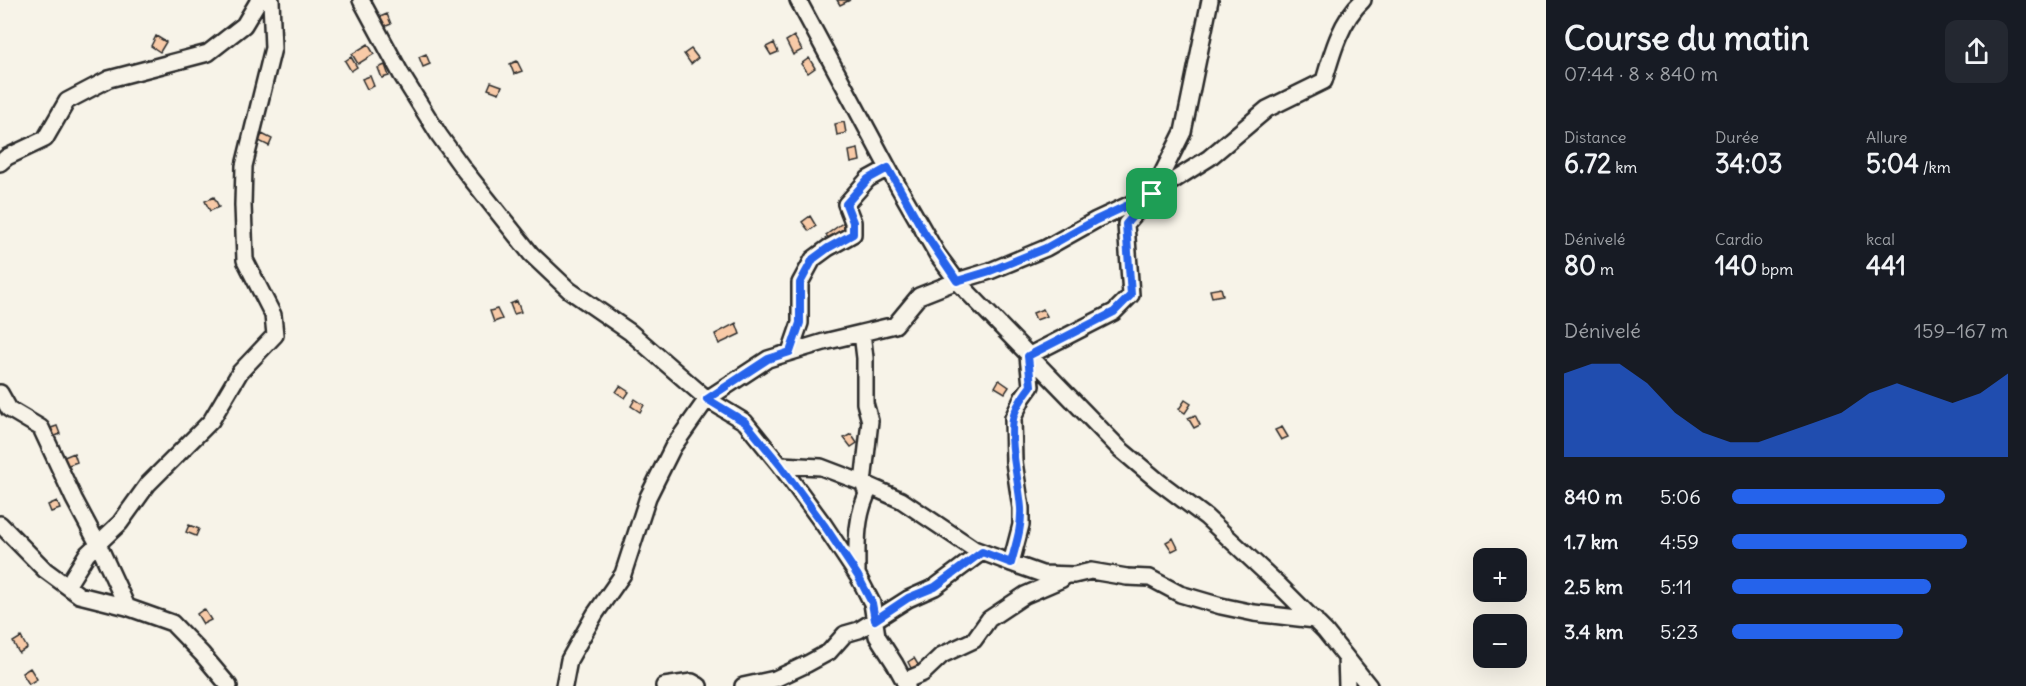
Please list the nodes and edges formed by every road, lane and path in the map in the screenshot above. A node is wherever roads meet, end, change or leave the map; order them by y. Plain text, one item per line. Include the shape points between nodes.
1 (259, 0) edge
2 (271, 0) edge
3 (361, 0) edge
4 (798, 0) edge
5 (1210, 0) edge
6 (1354, 3) edge
7 (0, 163) edge
8 (888, 168) junction
9 (1152, 194) junction
10 (957, 281) junction
11 (862, 333) junction
12 (790, 352) junction
13 (1028, 356) junction
14 (0, 393) edge
15 (707, 399) junction
16 (780, 465) junction
17 (863, 483) junction
18 (0, 525) edge
19 (98, 544) junction
20 (982, 552) junction
21 (1011, 563) junction
22 (1074, 575) junction
23 (858, 576) junction
24 (67, 586) junction
25 (127, 607) junction
26 (875, 620) junction
27 (1315, 620) junction
28 (1346, 657) junction
29 (906, 684) edge
30 (228, 686) edge
31 (564, 686) edge
32 (664, 686) edge
33 (699, 686) edge
34 (743, 686) edge
35 (1347, 686) edge
36 (1369, 686) edge

1 - 7 street via 244,25 208,53 109,80 67,102 45,139
2 - 19 street via 273,48 244,166 243,205 245,260 273,315 275,335 240,372 212,421 148,484 120,523
3 - 15 street via 439,135 531,254 569,290 630,332
4 - 8 street
5 - 9 street via 1184,132
6 - 9 street via 1324,81 1267,109 1209,158
8 - 10 street via 928,240
8 - 12 street via 868,179 846,204 853,234 813,259 800,283 800,323
9 - 10 street via 1046,248
9 - 13 street via 1126,224 1131,295 1114,312
10 - 11 street via 918,296 895,325
10 - 13 street
11 - 12 street
11 - 17 street via 865,403 870,421
12 - 15 street via 768,359
13 - 21 street via 1031,386 1013,418 1021,525
13 - 27 street via 1120,449 1206,517
14 - 19 street via 9,409 41,428
15 - 16 street via 745,422
15 - 31 street via 673,447 648,497 622,574 569,660
16 - 17 street via 821,467
16 - 23 street
17 - 20 street via 901,500
17 - 23 street via 867,494 856,538
18 - 24 street
19 - 24 street
19 - 25 street
20 - 21 street
20 - 26 street via 935,587 908,598
21 - 22 street via 1042,574
22 - 27 street via 1091,571 1150,579 1180,594 1221,606
22 - 29 street via 1025,595 989,619 974,640 942,655
23 - 26 street via 872,603
24 - 25 street via 79,595
25 - 30 street via 172,623
26 - 29 street via 877,636
26 - 34 street via 845,634 829,652 807,664 775,679
27 - 28 street
28 - 35 street
28 - 36 street
32 - 33 street via 692,682

